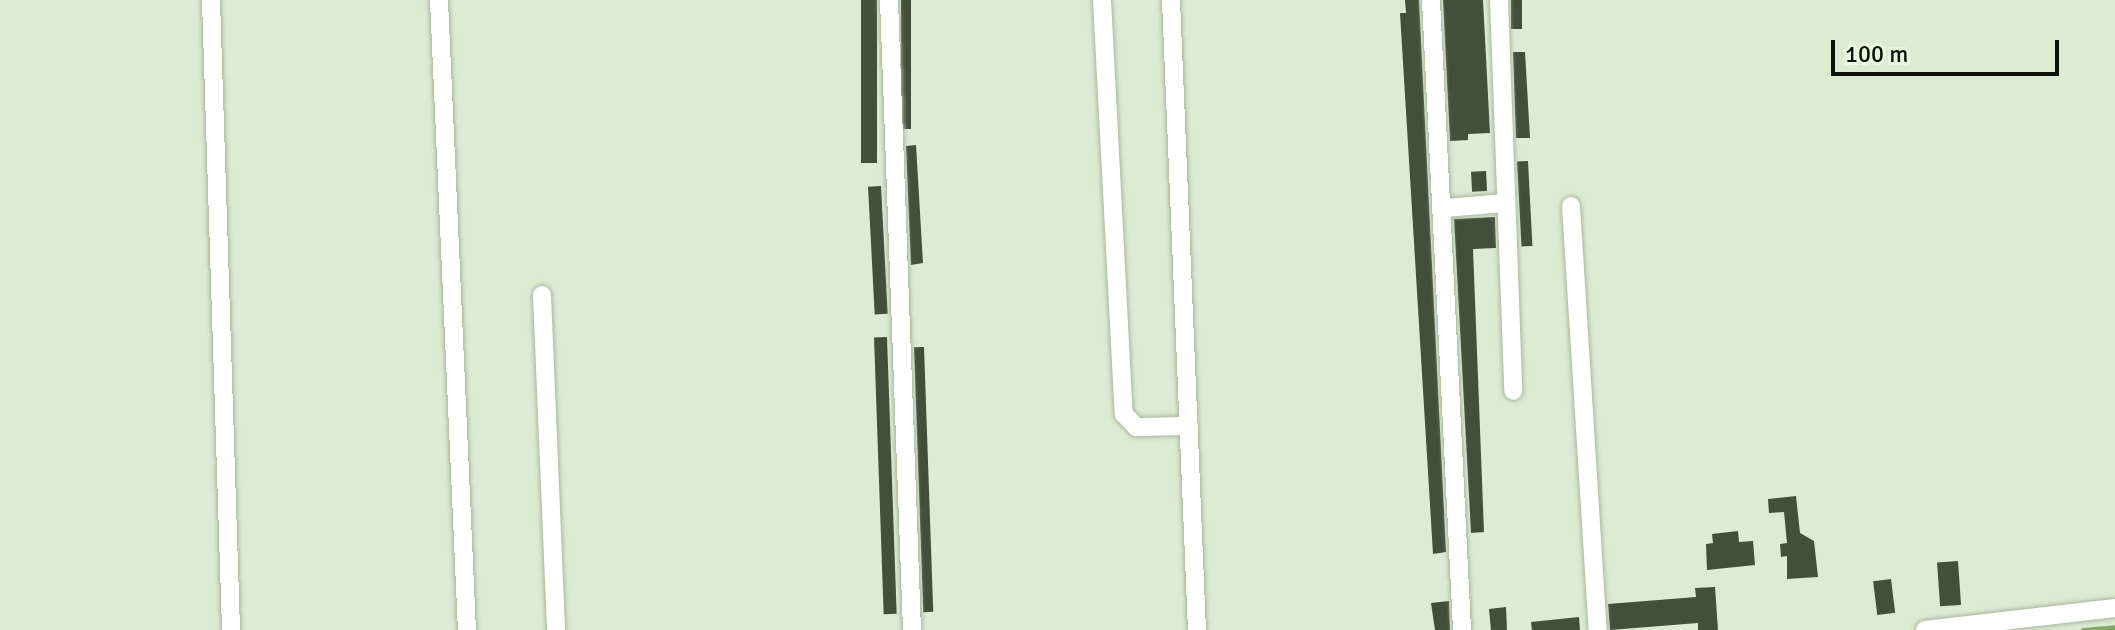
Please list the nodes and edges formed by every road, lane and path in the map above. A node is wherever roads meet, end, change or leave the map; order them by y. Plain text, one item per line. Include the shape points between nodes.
1 (211, 0) edge
2 (439, 0) edge
3 (889, 0) edge
4 (1102, 0) edge
5 (1171, 0) edge
6 (1431, 0) edge
7 (1499, 0) edge
8 (1506, 203) junction
9 (1571, 206) dead end
10 (1444, 208) junction
11 (542, 295) dead end
12 (1513, 391) dead end
13 (1189, 426) junction
14 (2115, 608) edge
15 (231, 630) edge
16 (467, 630) edge
17 (556, 630) edge
18 (912, 630) edge
19 (1197, 630) edge
20 (1462, 630) edge
21 (1598, 630) edge
22 (1925, 630) edge

1 - 15 street
2 - 16 street
3 - 18 street
4 - 13 street via 1124,414 1136,427
5 - 13 street
6 - 10 street
7 - 8 street
8 - 10 street
8 - 12 street
9 - 21 street
10 - 20 street
11 - 17 street
13 - 19 street
14 - 22 street

